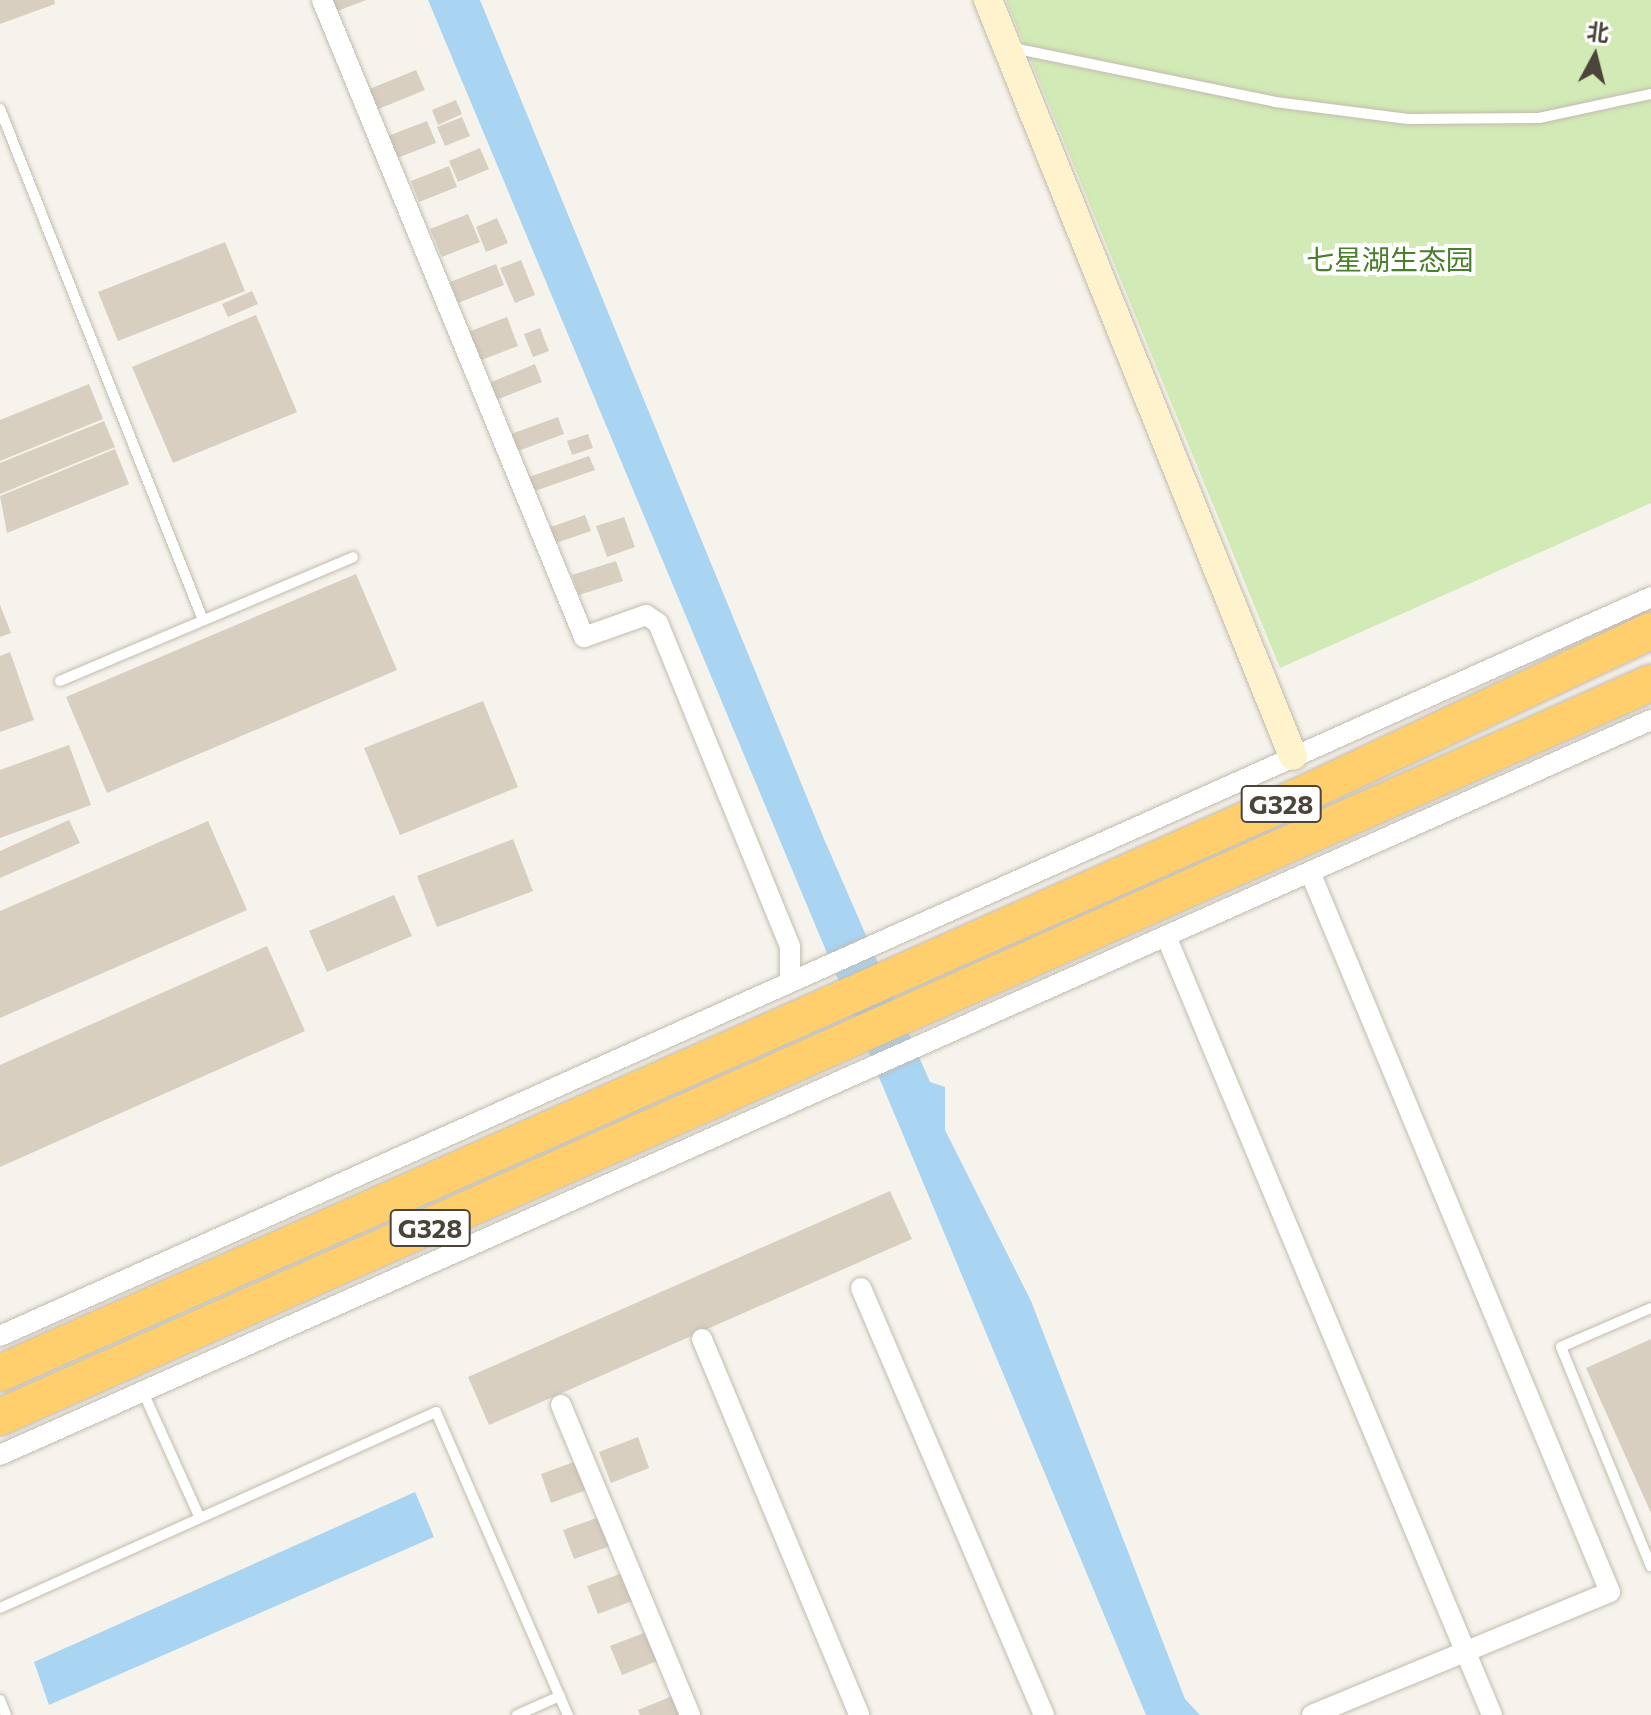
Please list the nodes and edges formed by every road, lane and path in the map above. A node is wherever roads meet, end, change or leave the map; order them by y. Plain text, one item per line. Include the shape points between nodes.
1 (322, 0) edge
2 (988, 0) edge
3 (1007, 47) junction
4 (1651, 94) edge
5 (0, 109) edge
6 (353, 557) dead end
7 (1651, 597) edge
8 (203, 620) junction
9 (1651, 631) edge
10 (60, 681) dead end
11 (1651, 683) edge
12 (1651, 720) edge
13 (1293, 756) junction
14 (1310, 872) junction
15 (1166, 936) junction
16 (790, 979) junction
17 (926, 1026) junction
18 (861, 1288) dead end
19 (1651, 1308) edge
20 (0, 1336) edge
21 (702, 1339) dead end
22 (13, 1368) edge
23 (136, 1376) junction
24 (49, 1395) junction
25 (561, 1405) dead end
26 (0, 1417) edge
27 (0, 1455) edge
28 (200, 1518) junction
29 (1651, 1566) edge
30 (0, 1608) edge
31 (1464, 1653) junction
32 (560, 1696) junction
33 (0, 1700) edge
34 (6, 1715) edge
35 (517, 1715) edge
36 (568, 1715) edge
37 (690, 1715) edge
38 (859, 1715) edge
39 (1044, 1715) edge
40 (1312, 1715) edge
41 (1492, 1715) edge

1 - 16 street via 584,637 646,615 658,623 790,946
2 - 3 street
3 - 4 lane via 1275,102 1408,119 1539,118
3 - 13 street
5 - 8 lane
6 - 8 lane
7 - 13 street
8 - 10 lane
9 - 22 highway, G328 via 908,970
11 - 17 highway, G328
12 - 14 street
13 - 16 street
14 - 15 street
14 - 31 street via 1610,1592
15 - 17 street
15 - 31 street
16 - 20 street
17 - 23 highway, G328
18 - 39 street
19 - 29 lane via 1561,1347
20 - 22 street
21 - 38 street
22 - 24 street
23 - 24 highway, G328
23 - 27 street
23 - 28 lane
24 - 26 highway, G328
25 - 37 street
28 - 30 lane
28 - 32 lane via 436,1412
31 - 40 street
31 - 41 street
32 - 35 lane
32 - 36 lane
33 - 34 lane

